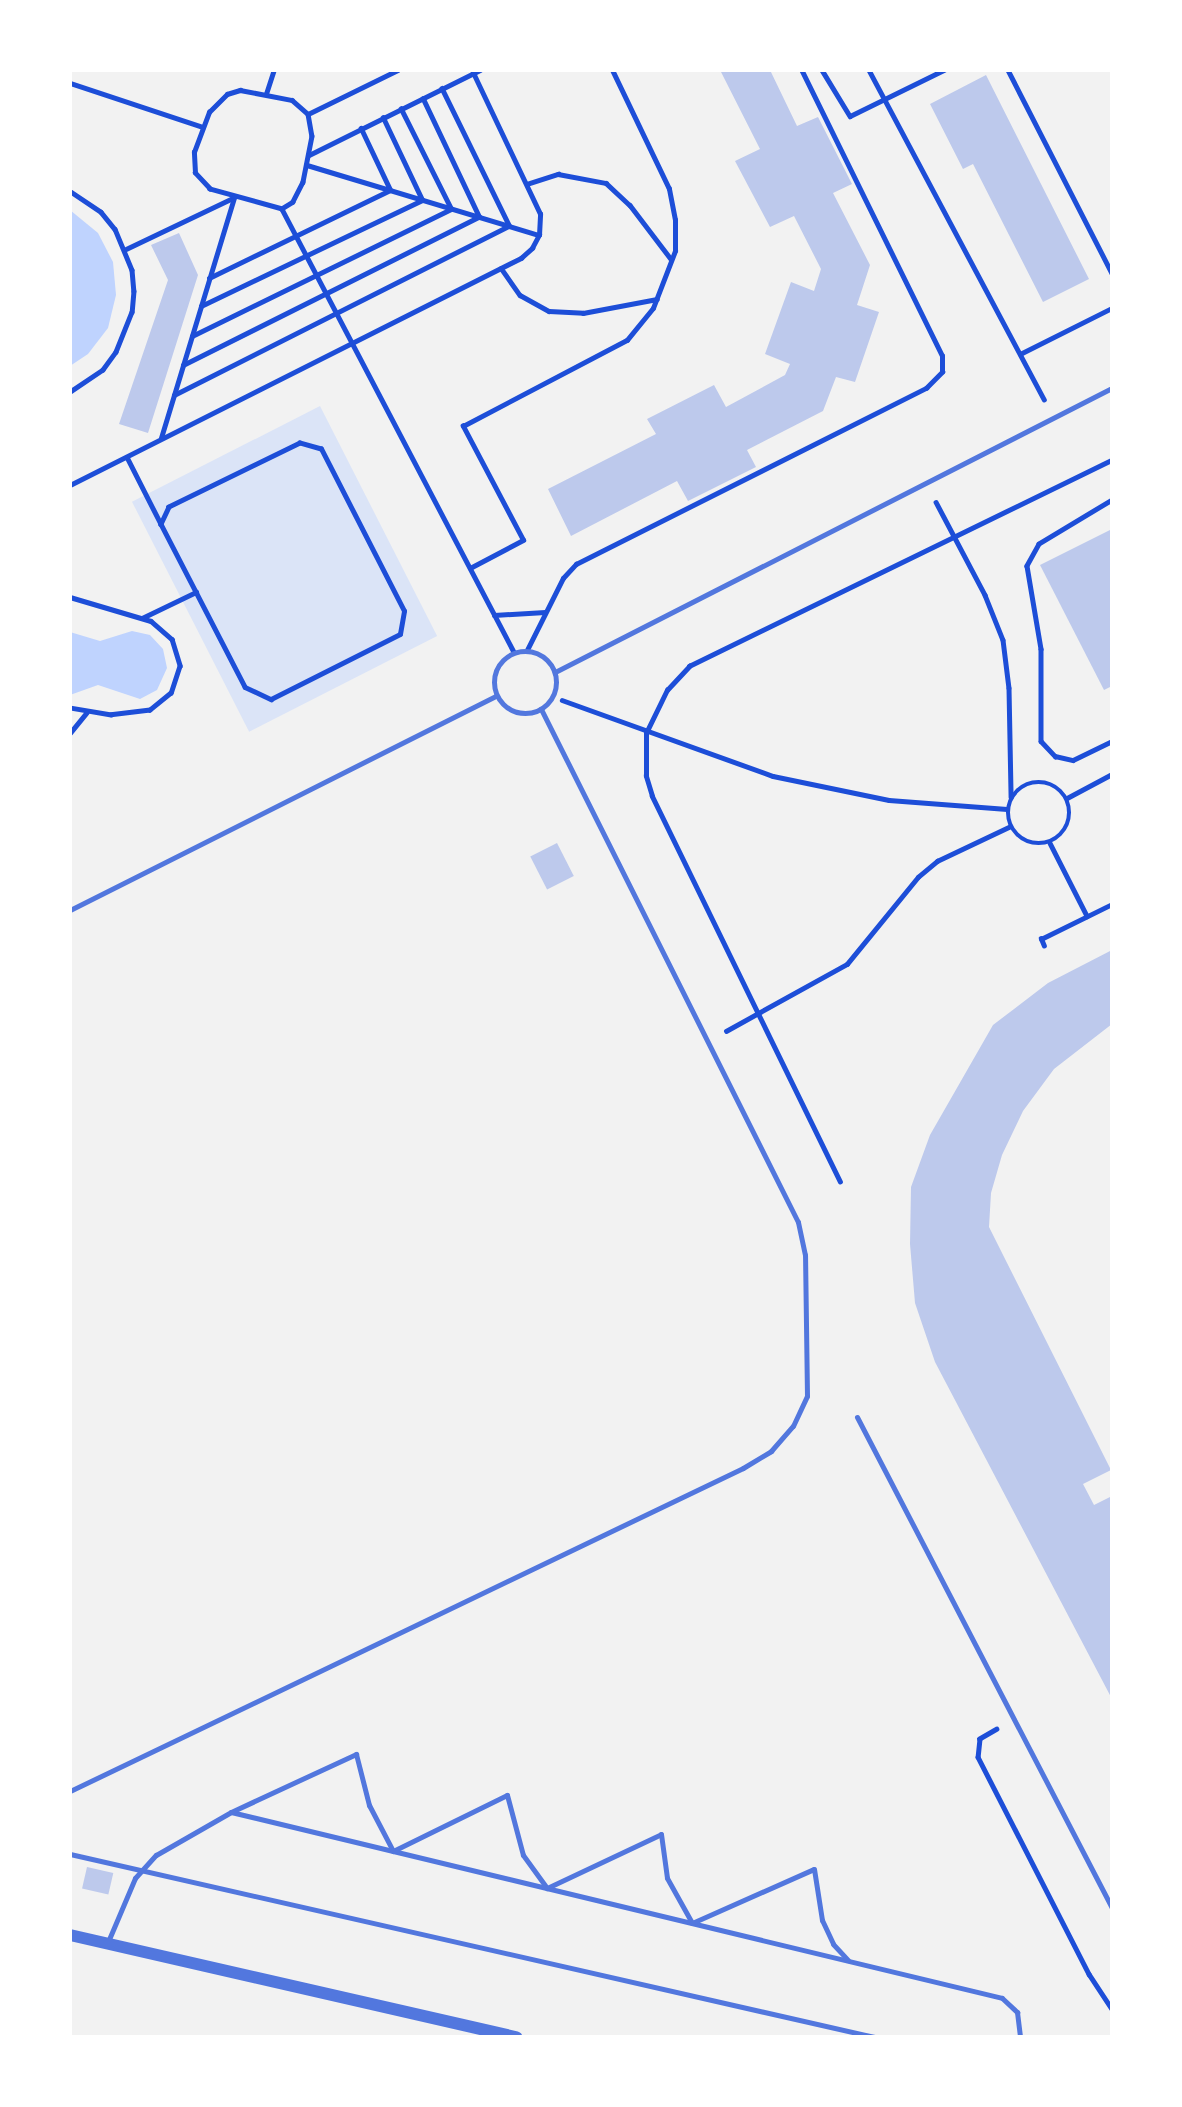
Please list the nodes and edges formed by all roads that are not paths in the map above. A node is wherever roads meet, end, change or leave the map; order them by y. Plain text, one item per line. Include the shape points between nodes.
1 (1112, 388) edge
2 (555, 672) junction
3 (496, 696) junction
4 (541, 709) junction
5 (70, 910) edge
6 (856, 1417) dead end
7 (70, 1791) edge
8 (232, 1812) junction
9 (393, 1851) junction
10 (70, 1854) edge
11 (140, 1868) junction
12 (547, 1888) junction
13 (1112, 1908) edge
14 (692, 1923) junction
15 (70, 1935) edge
16 (107, 1944) junction
17 (848, 1960) junction
18 (517, 2037) edge
19 (874, 2037) edge
20 (1020, 2037) edge

1 - 2 lane
2 - 3 lane via 548,661 527,650 514,652 495,670
2 - 4 lane via 553,696
3 - 4 lane via 520,713
3 - 5 lane
4 - 7 lane via 798,1222 805,1255 809,1363 802,1406 793,1426 771,1451 743,1468
6 - 13 lane
8 - 9 lane
8 - 9 lane via 356,1754 369,1805
8 - 11 lane via 170,1845
9 - 12 lane
9 - 12 lane via 508,1795 523,1855
10 - 11 lane
11 - 16 lane
11 - 19 lane
12 - 14 lane
12 - 14 lane via 662,1834 667,1878
14 - 17 lane
14 - 17 lane via 814,1869 822,1920 833,1944
15 - 16 street
16 - 18 street
17 - 20 lane via 1002,1998 1017,2012

